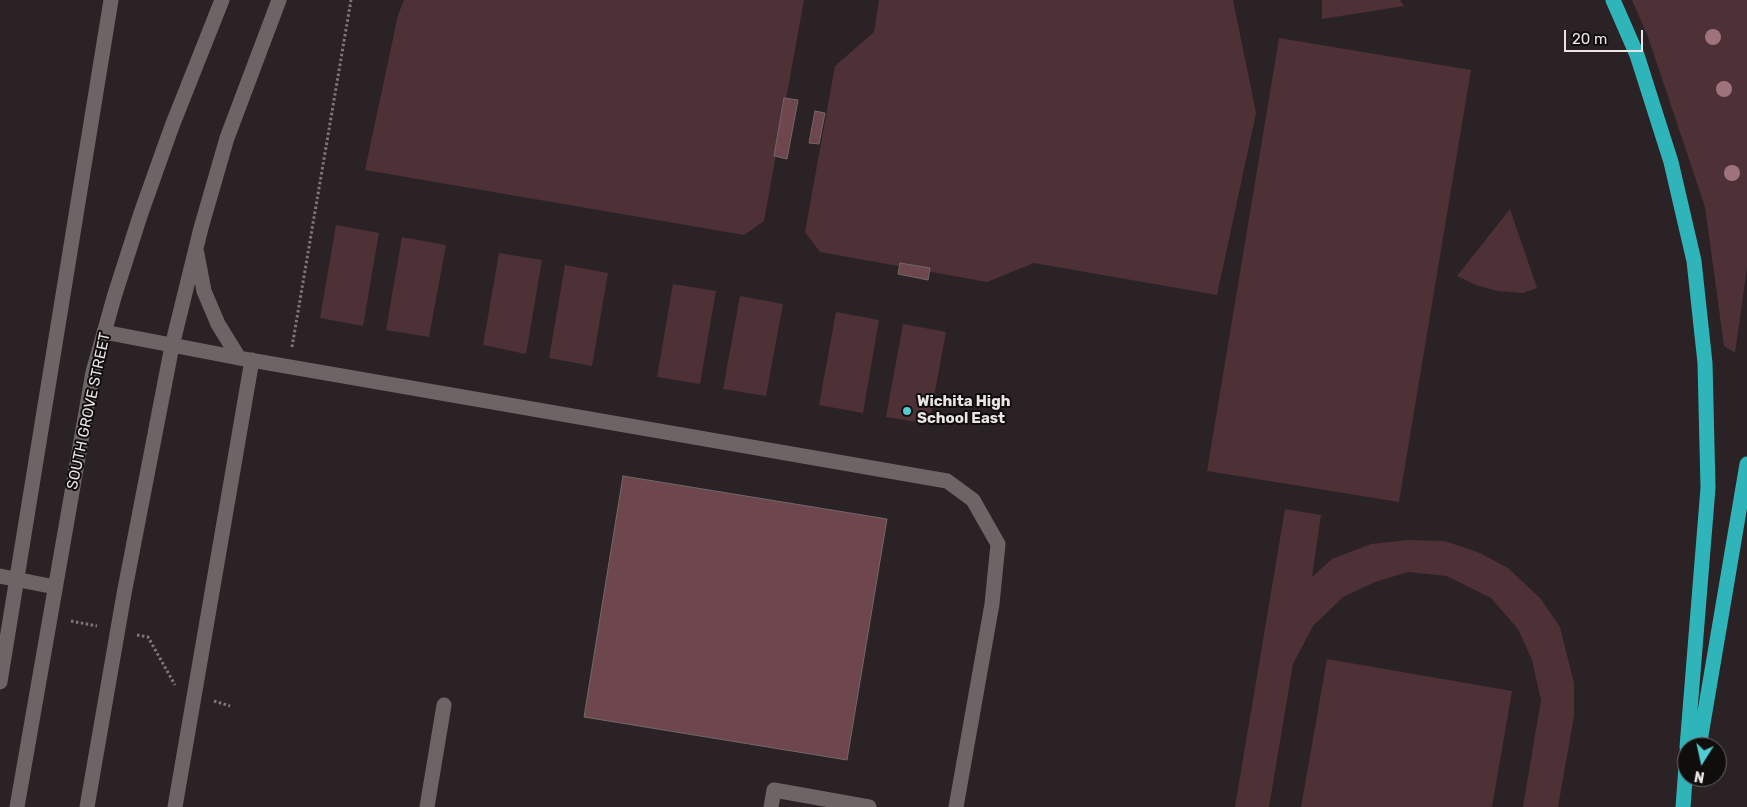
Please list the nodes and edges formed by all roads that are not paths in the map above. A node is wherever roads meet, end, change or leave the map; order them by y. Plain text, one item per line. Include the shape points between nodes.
1 (111, 0) edge
2 (222, 0) edge
3 (279, 0) edge
4 (1613, 0) edge
5 (196, 249) junction
6 (104, 332) junction
7 (172, 346) junction
8 (246, 359) junction
9 (1747, 464) edge
10 (0, 576) edge
11 (17, 579) junction
12 (55, 586) junction
13 (0, 682) edge
14 (444, 705) dead end
15 (1689, 737) edge
16 (1701, 737) edge
17 (1684, 787) edge
18 (1692, 787) edge
19 (17, 807) edge
20 (87, 807) edge
21 (175, 807) edge
22 (427, 807) edge
23 (771, 807) edge
24 (869, 807) edge
25 (956, 807) edge
26 (1683, 807) edge
27 (1689, 807) edge

1 - 11 street
2 - 6 street, SOUTH GROVE STREET via 140,213
3 - 5 street via 227,138
4 - 15 highway via 1637,55 1672,162 1694,261 1705,363 1708,488
5 - 7 street
5 - 8 street via 204,291 218,324
6 - 7 street
6 - 12 street, SOUTH GROVE STREET via 93,372
7 - 8 street
7 - 20 street
8 - 21 street
8 - 25 street via 947,481 974,500 998,544 992,604
9 - 16 highway
10 - 11 street
11 - 12 street
11 - 13 street
12 - 19 street, SOUTH GROVE STREET
14 - 22 street
17 - 26 highway
18 - 27 highway
23 - 24 street via 774,790

